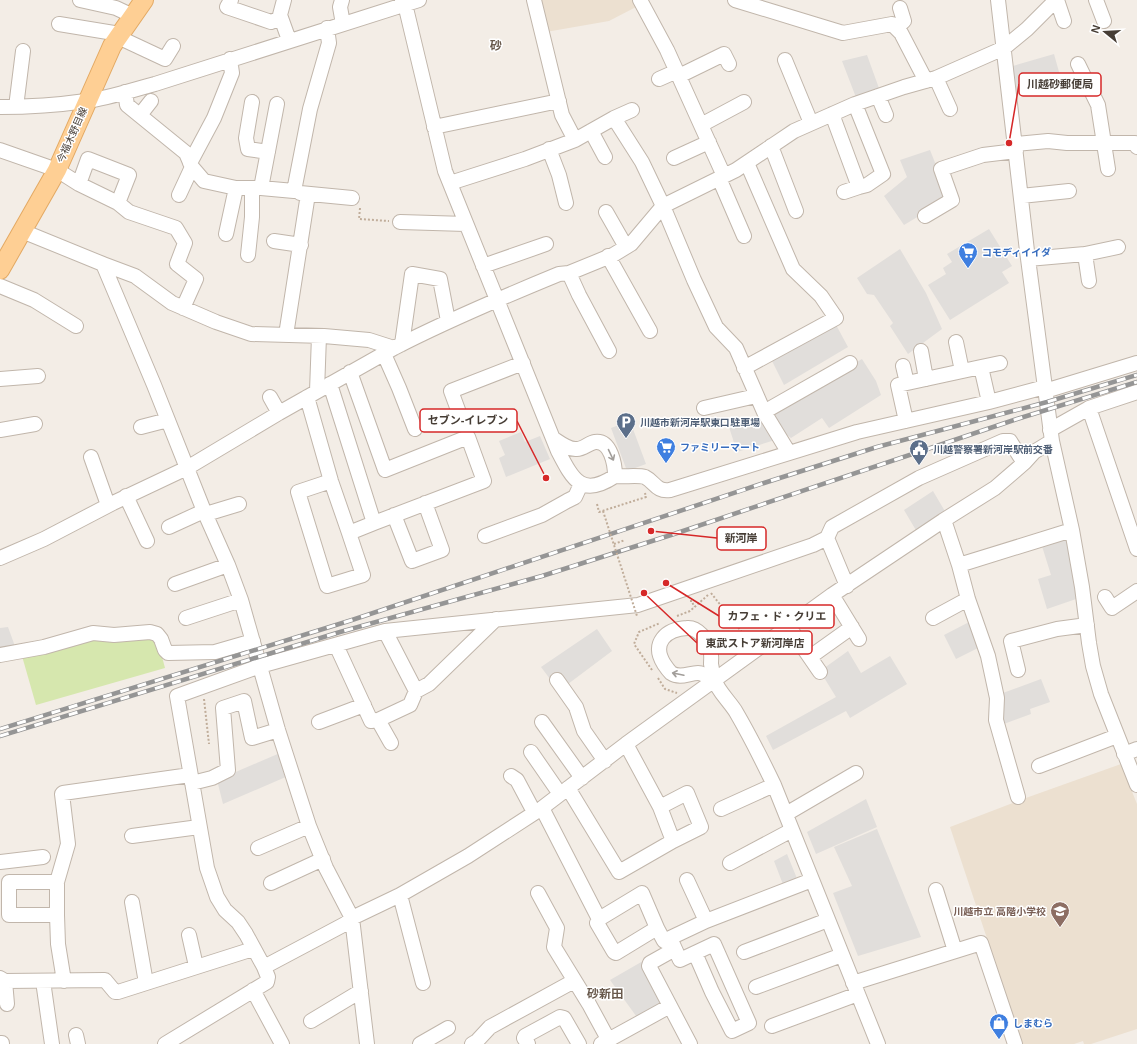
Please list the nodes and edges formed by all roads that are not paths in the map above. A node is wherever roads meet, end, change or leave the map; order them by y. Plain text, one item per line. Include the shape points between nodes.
1 (80, 0) edge
2 (144, 0) edge
3 (231, 0) edge
4 (284, 0) edge
5 (342, 0) edge
6 (419, 0) edge
7 (534, 0) edge
8 (640, 0) edge
9 (735, 0) edge
10 (998, 0) edge
11 (1056, 0) edge
12 (1096, 0) edge
13 (404, 2) edge
14 (900, 8) dead end
15 (133, 16) junction
16 (281, 18) junction
17 (1064, 21) dead end
18 (1104, 21) dead end
19 (59, 24) dead end
20 (343, 24) junction
21 (327, 28) junction
22 (896, 28) junction
23 (118, 35) junction
24 (289, 40) junction
25 (173, 46) dead end
26 (1004, 48) junction
27 (23, 51) dead end
28 (230, 59) junction
29 (786, 60) dead end
30 (729, 64) dead end
31 (1078, 64) dead end
32 (678, 73) junction
33 (659, 79) dead end
34 (931, 80) junction
35 (125, 92) junction
36 (878, 96) junction
37 (87, 101) junction
38 (151, 101) dead end
39 (558, 101) junction
40 (252, 102) dead end
41 (744, 102) dead end
42 (277, 104) dead end
43 (855, 104) junction
44 (0, 107) edge
45 (16, 107) junction
46 (950, 109) dead end
47 (632, 110) dead end
48 (832, 114) junction
49 (886, 115) dead end
50 (140, 116) junction
51 (614, 118) junction
52 (811, 123) junction
53 (701, 125) junction
54 (434, 127) junction
55 (591, 131) junction
56 (575, 140) junction
57 (709, 142) junction
58 (1104, 143) junction
59 (771, 146) junction
60 (1016, 147) junction
61 (1137, 147) edge
62 (549, 149) junction
63 (0, 150) edge
64 (268, 152) junction
65 (605, 157) dead end
66 (674, 158) dead end
67 (747, 163) junction
68 (191, 165) junction
69 (1108, 169) dead end
70 (57, 170) junction
71 (721, 177) junction
72 (450, 183) junction
73 (79, 184) junction
74 (859, 187) junction
75 (236, 188) junction
76 (257, 188) junction
77 (1069, 191) dead end
78 (294, 192) junction
79 (844, 192) dead end
80 (308, 194) junction
81 (179, 195) dead end
82 (1021, 196) junction
83 (352, 198) road end
84 (118, 203) junction
85 (566, 203) dead end
86 (663, 206) junction
87 (796, 211) dead end
88 (606, 212) dead end
89 (925, 216) dead end
90 (400, 222) road end
91 (466, 224) junction
92 (22, 231) junction
93 (226, 234) dead end
94 (744, 236) dead end
95 (274, 241) dead end
96 (546, 244) dead end
97 (301, 245) junction
98 (626, 247) junction
99 (1118, 247) dead end
100 (1085, 254) junction
101 (248, 255) dead end
102 (608, 256) junction
103 (1028, 259) junction
104 (103, 264) junction
105 (483, 266) junction
106 (0, 270) edge
107 (569, 273) junction
108 (1089, 281) dead end
109 (0, 286) edge
110 (496, 300) junction
111 (183, 308) junction
112 (448, 321) junction
113 (76, 326) dead end
114 (650, 331) dead end
115 (286, 335) junction
116 (319, 336) junction
117 (956, 342) dead end
118 (393, 349) junction
119 (609, 350) dead end
120 (920, 351) dead end
121 (523, 363) junction
122 (850, 363) dead end
123 (1000, 363) dead end
124 (1137, 363) edge
125 (903, 366) dead end
126 (981, 367) junction
127 (744, 368) junction
128 (962, 371) junction
129 (350, 372) junction
130 (38, 376) dead end
131 (0, 379) edge
132 (926, 379) junction
133 (906, 383) junction
134 (330, 384) junction
135 (1045, 389) junction
136 (1137, 392) edge
137 (312, 394) junction
138 (270, 396) dead end
139 (756, 396) junction
140 (989, 402) junction
141 (704, 408) dead end
142 (1090, 408) junction
143 (764, 412) junction
144 (279, 413) junction
145 (461, 418) dead end
146 (168, 420) junction
147 (906, 421) junction
148 (34, 424) dead end
149 (141, 427) dead end
150 (415, 429) dead end
151 (0, 430) edge
152 (1051, 436) junction
153 (554, 439) junction
154 (577, 449) junction
155 (790, 453) junction
156 (91, 457) dead end
157 (1024, 463) junction
158 (187, 468) junction
159 (615, 476) junction
160 (576, 479) junction
161 (331, 481) junction
162 (126, 496) junction
163 (425, 503) junction
164 (239, 504) dead end
165 (108, 505) junction
166 (205, 512) junction
167 (394, 515) junction
168 (944, 520) junction
169 (374, 523) junction
170 (170, 527) dead end
171 (1072, 530) junction
172 (349, 533) junction
173 (485, 536) dead end
174 (827, 538) junction
175 (147, 541) dead end
176 (1137, 549) edge
177 (0, 558) edge
178 (228, 565) junction
179 (959, 565) junction
180 (175, 584) dead end
181 (847, 586) junction
182 (1137, 591) edge
183 (832, 595) junction
184 (1105, 597) dead end
185 (968, 599) junction
186 (241, 600) junction
187 (186, 618) dead end
188 (933, 618) dead end
189 (496, 619) junction
190 (1087, 625) junction
191 (789, 627) junction
192 (852, 627) junction
193 (385, 631) junction
194 (859, 639) dead end
195 (253, 642) junction
196 (336, 645) junction
197 (0, 656) edge
198 (810, 657) junction
199 (260, 666) junction
200 (1018, 670) dead end
201 (820, 672) dead end
202 (557, 680) dead end
203 (714, 681) junction
204 (416, 691) junction
205 (364, 705) junction
206 (378, 720) junction
207 (319, 722) dead end
208 (542, 722) dead end
209 (278, 730) junction
210 (1117, 736) junction
211 (391, 743) dead end
212 (626, 744) junction
213 (1131, 751) edge
214 (531, 752) dead end
215 (605, 761) junction
216 (1039, 766) dead end
217 (856, 773) dead end
218 (511, 776) dead end
219 (582, 778) junction
220 (191, 779) junction
221 (774, 785) junction
222 (1137, 785) edge
223 (564, 791) junction
224 (1018, 797) dead end
225 (660, 807) junction
226 (721, 809) dead end
227 (538, 810) junction
228 (786, 814) junction
229 (309, 826) junction
230 (199, 828) junction
231 (792, 830) junction
232 (132, 836) dead end
233 (673, 841) junction
234 (258, 848) dead end
235 (43, 856) dead end
236 (323, 859) junction
237 (0, 862) edge
238 (730, 863) dead end
239 (687, 880) dead end
240 (812, 880) junction
241 (57, 882) junction
242 (271, 883) dead end
243 (936, 890) dead end
244 (538, 893) dead end
245 (400, 895) junction
246 (132, 902) dead end
247 (57, 915) junction
248 (352, 918) junction
249 (599, 919) junction
250 (828, 920) junction
251 (706, 921) junction
252 (658, 928) junction
253 (189, 935) dead end
254 (672, 944) junction
255 (253, 949) junction
256 (955, 951) junction
257 (744, 952) dead end
258 (695, 953) junction
259 (842, 955) junction
260 (196, 966) junction
261 (264, 967) junction
262 (2, 980) edge
263 (42, 981) junction
264 (64, 981) junction
265 (574, 981) junction
266 (146, 983) junction
267 (423, 983) dead end
268 (756, 988) dead end
269 (856, 989) junction
270 (253, 990) junction
271 (361, 991) junction
272 (7, 1004) dead end
273 (670, 1006) junction
274 (311, 1021) dead end
275 (772, 1026) dead end
276 (448, 1028) dead end
277 (604, 1042) edge
278 (52, 1044) edge
279 (165, 1044) edge
280 (282, 1044) edge
281 (367, 1044) edge
282 (420, 1044) edge
283 (472, 1044) edge
284 (528, 1044) edge
285 (579, 1044) edge
286 (690, 1044) edge
287 (878, 1044) edge
288 (1015, 1044) edge

1 - 15 street via 116,8
2 - 15 main road, 今福木野目線
3 - 16 street via 227,7 271,22
4 - 16 street
5 - 20 street via 340,7
6 - 13 street
7 - 39 street
8 - 32 street
9 - 22 street via 843,33 892,24
10 - 26 street
11 - 17 street
11 - 26 street
12 - 18 street
13 - 20 street
13 - 54 street
14 - 22 street via 904,21
15 - 23 main road, 今福木野目線
16 - 24 street
19 - 23 street
20 - 21 street
21 - 24 street
21 - 78 street via 329,43 310,109
22 - 34 street
23 - 25 street via 165,59
23 - 37 main road, 今福木野目線
24 - 28 street
26 - 34 street
26 - 60 street
27 - 45 street
28 - 35 street
28 - 68 street via 232,73
29 - 52 street
30 - 32 street via 724,54
31 - 58 street via 1098,105
32 - 33 street
32 - 53 street
34 - 36 street
34 - 46 street
35 - 37 street
35 - 50 street via 127,105
36 - 43 street
36 - 49 street
37 - 45 street
37 - 70 main road, 今福木野目線
38 - 50 street
39 - 54 street
39 - 56 street
40 - 64 street via 246,138 248,149
41 - 53 street
42 - 64 street
43 - 48 street
43 - 74 street via 883,174 867,185
44 - 45 street
47 - 51 street
48 - 52 street
48 - 74 street
50 - 68 street via 186,153
51 - 55 street
51 - 86 street via 642,162
52 - 59 street
53 - 57 street
54 - 72 street
55 - 56 street
55 - 65 street
56 - 62 street
57 - 66 street
57 - 71 street
58 - 60 street via 1048,141
58 - 61 street via 1135,143
58 - 69 street
59 - 67 street
59 - 87 street
60 - 82 street
60 - 89 street via 941,169 952,200
62 - 72 street
62 - 85 street
63 - 70 street
64 - 76 street
67 - 71 street
67 - 127 street via 793,269 821,296 836,318
68 - 75 street via 204,181
68 - 81 street
70 - 73 street
70 - 92 main road, 今福木野目線
71 - 86 street
71 - 94 street
72 - 91 street
73 - 84 street
73 - 84 street via 88,160 129,175
74 - 79 street
75 - 76 street
75 - 93 street
76 - 78 street
76 - 101 street
77 - 82 street
78 - 80 street
80 - 83 street
80 - 97 street
82 - 103 street
84 - 111 street via 130,212 176,228 185,243 177,264 196,279
86 - 98 street
86 - 127 street via 716,327 736,348
88 - 98 street
90 - 91 street via 421,229
91 - 105 street
92 - 104 street
92 - 106 main road, 今福木野目線
95 - 97 street
96 - 105 street
97 - 115 street
98 - 102 street
99 - 100 street
100 - 103 street
100 - 108 street
102 - 107 street
102 - 114 street
103 - 135 street
104 - 111 street via 135,276
104 - 146 street
105 - 110 street
107 - 110 street via 559,274
107 - 119 street via 578,295
109 - 113 street via 34,300
110 - 112 street
110 - 121 street
111 - 115 street via 251,334
112 - 118 street
112 - 118 street via 440,279 412,274
115 - 116 street
116 - 118 street via 369,340
116 - 137 street
117 - 128 street
118 - 129 street
118 - 150 street via 399,388
120 - 132 street
121 - 145 street via 451,391
121 - 153 street
122 - 143 street
123 - 126 street
124 - 135 street
125 - 133 street
126 - 128 street
126 - 140 street
127 - 139 street
128 - 132 street
129 - 134 street
129 - 163 street via 385,470 468,437 484,481
130 - 131 street
132 - 133 street
133 - 147 street via 898,385
134 - 137 street
134 - 169 street
135 - 140 street
135 - 152 street
136 - 142 street
137 - 144 street
137 - 161 street
138 - 144 street
139 - 141 street
139 - 143 street
140 - 147 street
142 - 152 street
142 - 176 street
143 - 155 street
144 - 158 street
146 - 149 street
146 - 158 street
147 - 155 street via 857,432
148 - 151 street
152 - 157 street
152 - 171 street
153 - 154 street
153 - 160 street via 558,451
154 -> 159 street via 596,442 606,446 615,466
154 - 160 street via 571,464
155 - 159 street via 666,491 660,490 644,477
156 - 165 street
157 - 168 street via 995,488
157 - 174 street via 1010,441 1003,441 919,478 832,527
158 - 162 street
158 - 166 street
159 - 160 street via 603,484 588,487
160 - 173 street via 575,497 542,515
161 - 172 street
161 - 172 street via 298,492 327,586 363,574
162 - 165 street
162 - 175 street
163 - 167 street
163 - 167 street via 442,550 412,561
164 - 166 street
165 - 177 street via 44,539
166 - 170 street
166 - 178 street
167 - 169 street
168 - 179 street
168 - 181 street
169 - 172 street
171 - 179 street
171 - 190 street
174 - 181 street
174 - 189 street via 638,605
178 - 180 street
178 - 186 street
179 - 185 street
181 - 183 street
182 - 184 street via 1112,608
183 - 191 street
183 - 192 street
185 - 188 street
185 - 224 street via 988,656 997,698 996,720
186 - 187 street
186 - 195 street
189 - 193 street
189 - 204 street via 429,684
190 - 200 street via 1058,629 1011,641
190 - 210 street via 1093,666
191 - 198 street
191 - 203 street
192 - 194 street
192 - 198 street
193 - 196 street
193 - 204 street
195 - 197 street via 215,652 168,653 157,634 150,632 114,635 93,633
195 - 199 street
196 - 199 street
196 - 205 street
198 - 201 street
199 - 209 street
199 - 220 street via 177,696
202 - 215 street via 576,707 584,731
203 -> 203 street via 699,673 679,676 666,668 659,651 663,637 681,628 696,630 701,634 710,650
203 - 212 street
203 - 221 street via 735,710
204 - 206 street via 410,705
205 - 206 street via 371,720
205 - 207 street
206 - 211 street
208 - 219 street
209 - 220 street via 252,738 244,701 222,708 228,770 212,778
209 - 229 street
210 - 213 street
210 - 216 street
212 - 215 street
212 - 225 street
213 - 222 street
214 - 223 street
215 - 219 street
217 - 228 street
218 - 227 street via 517,780
219 - 223 street
220 - 230 street
220 - 241 street via 63,793 68,844
221 - 226 street
221 - 228 street
223 - 227 street
223 - 233 street via 619,872
225 - 233 street
225 - 233 street via 688,794 702,827
227 - 245 street via 468,856
227 - 249 street
228 - 231 street
229 - 234 street
229 - 236 street
230 - 232 street
230 - 255 street via 207,868 217,897 225,910 238,922
231 - 238 street
231 - 240 street
235 - 237 street
236 - 242 street
236 - 248 street
239 - 251 street
240 - 250 street
240 - 251 street
241 - 247 street
241 - 247 street via 9,882 9,915
243 - 256 street
244 - 265 street via 557,928 554,947
245 - 248 street
245 - 267 street
246 - 266 street
247 - 264 street via 58,944
248 - 261 street
248 - 271 street
249 - 252 street via 642,893
249 - 252 street via 597,923 616,953
250 - 257 street
250 - 259 street
251 - 254 street
252 - 254 street via 664,941
253 - 260 street
254 - 258 street via 680,960
254 - 273 street via 649,966
255 - 260 street
255 - 261 street
256 - 269 street
256 - 288 street via 981,943
258 - 258 street via 714,944 749,1023 732,1031
259 - 268 street
259 - 269 street
260 - 266 street
261 - 270 street via 267,982
262 - 263 street
262 - 272 street
263 - 264 street
263 - 278 street
264 - 266 street via 105,980 116,992
265 - 277 street via 589,1004
265 - 283 street via 490,1027
269 - 275 street
269 - 287 street
270 - 279 street
270 - 280 street
271 - 274 street
271 - 281 street
273 - 277 street
273 - 286 street
276 - 282 street
284 - 285 street via 525,1036 560,1017 564,1018

